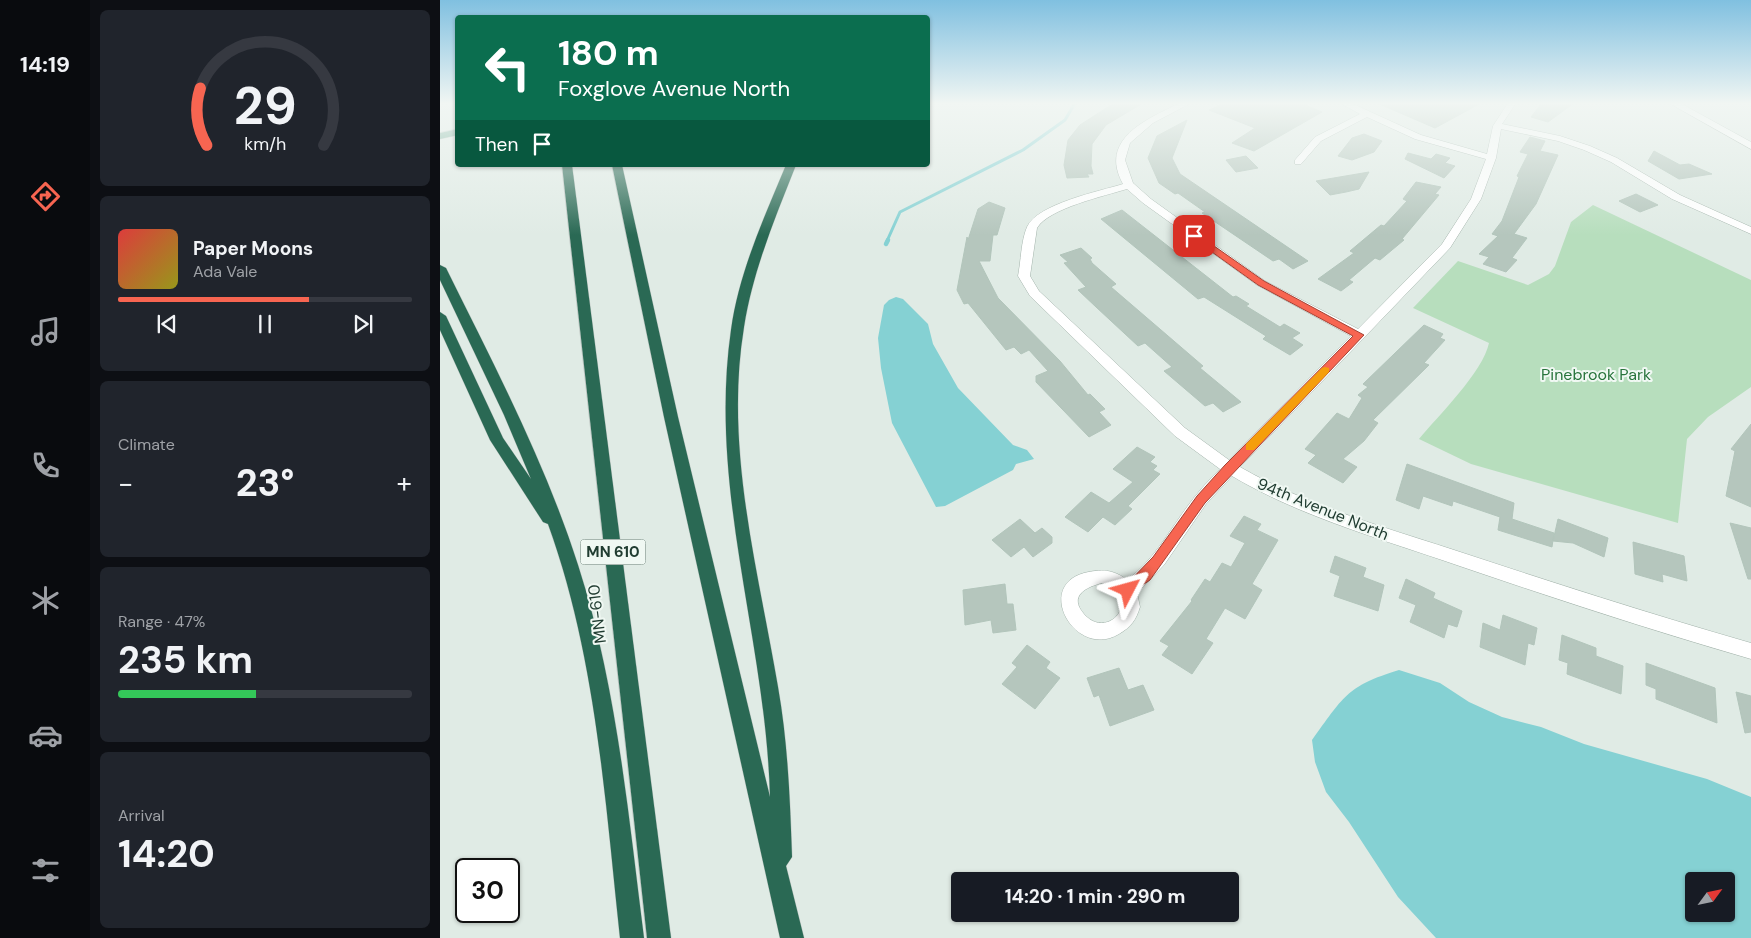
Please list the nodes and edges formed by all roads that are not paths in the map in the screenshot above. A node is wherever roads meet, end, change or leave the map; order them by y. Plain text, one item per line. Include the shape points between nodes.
1 (1124, 147) edge
2 (1311, 147) edge
3 (1449, 147) edge
4 (1493, 147) edge
5 (1583, 147) edge
6 (1491, 158) junction
7 (1298, 162) dead end
8 (567, 167) edge
9 (618, 167) edge
10 (790, 167) edge
11 (1129, 185) junction
12 (1751, 231) edge
13 (440, 268) edge
14 (440, 316) edge
15 (1359, 335) junction
16 (1230, 468) junction
17 (559, 533) junction
18 (1128, 590) dead end
19 (1751, 651) edge
20 (783, 896) junction
21 (632, 938) edge
22 (659, 938) edge
23 (792, 938) edge

1 - 11 street via 1120,160
2 - 7 street
3 - 6 street
4 - 6 street
5 - 12 street via 1614,160 1676,197
6 - 15 street via 1476,199 1446,246
8 - 22 highway, MN-610 / MN 610
9 - 20 highway via 672,421
10 - 20 highway via 748,275 737,330 731,396 734,463 776,738
11 - 15 street via 1154,207 1261,283
11 - 16 street, 94th Avenue North via 1053,210 1036,221 1024,276 1034,293 1160,414
13 - 17 highway via 526,446
14 - 17 highway via 497,440
15 - 16 street
16 - 18 street via 1201,500 1158,561
16 - 19 street, 94th Avenue North via 1288,498 1337,518
17 - 21 highway via 588,632 600,698
20 - 23 highway

